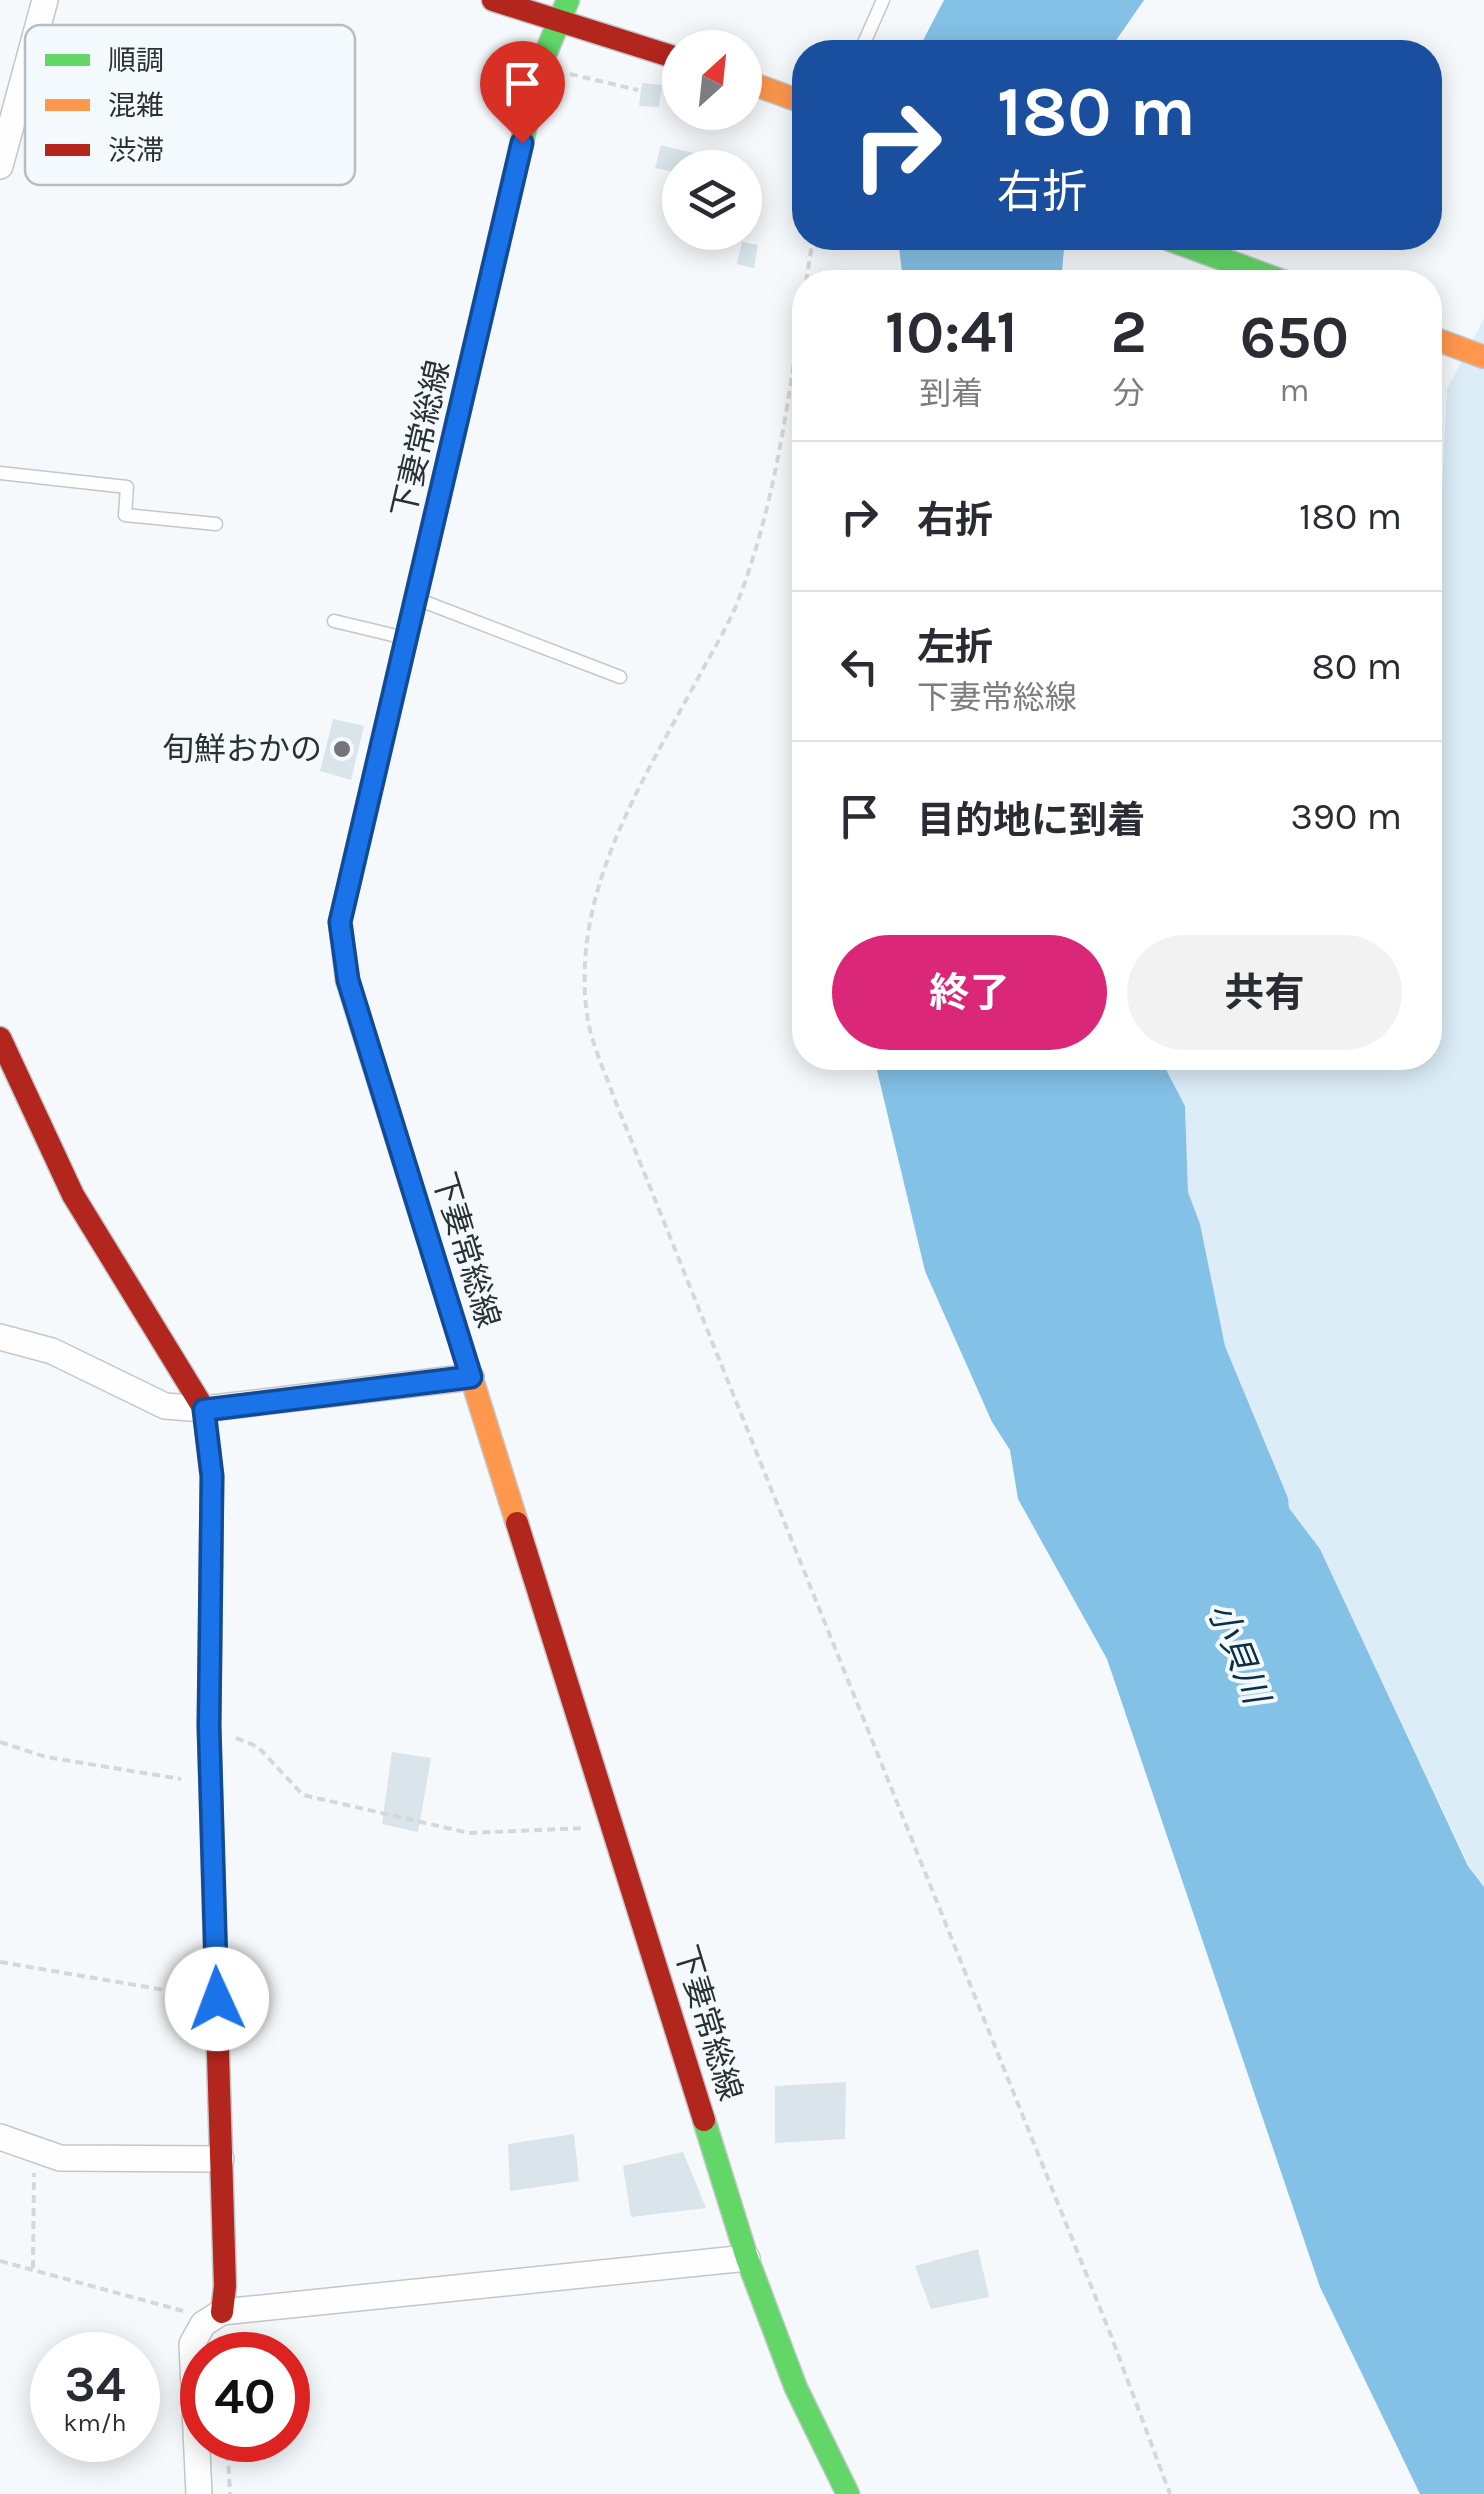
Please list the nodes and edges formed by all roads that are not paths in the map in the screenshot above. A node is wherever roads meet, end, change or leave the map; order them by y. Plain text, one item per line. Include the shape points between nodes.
1 (45, 0) edge
2 (493, 0) edge
3 (883, 0) edge
4 (563, 10) edge
5 (38, 25) edge
6 (865, 40) edge
7 (662, 51) edge
8 (25, 74) edge
9 (762, 87) edge
10 (792, 98) edge
11 (0, 166) edge
12 (1198, 250) edge
13 (1252, 270) edge
14 (1442, 341) edge
15 (1484, 357) edge
16 (0, 474) edge
17 (216, 524) dead end
18 (416, 599) junction
19 (334, 621) dead end
20 (407, 638) junction
21 (620, 677) dead end
22 (0, 1038) edge
23 (0, 1337) edge
24 (471, 1377) junction
25 (204, 1410) junction
26 (0, 2137) edge
27 (221, 2159) junction
28 (747, 2258) junction
29 (212, 2318) junction
30 (199, 2494) edge
31 (848, 2494) edge

1 - 5 street
2 - 4 main road
3 - 6 lane
4 - 7 main road
4 - 18 main road, 下妻常総線 via 540,67
8 - 11 street
9 - 10 main road
12 - 13 main road
14 - 15 main road
16 - 17 lane via 127,487 125,516
18 - 20 main road, 下妻常総線
18 - 21 lane
19 - 20 lane
20 - 24 main road, 下妻常総線 via 340,922 348,980
22 - 25 main road via 72,1194
23 - 25 street via 52,1351 165,1406
24 - 25 street
24 - 28 main road, 下妻常総線
25 - 27 main road via 212,1476 209,1726
26 - 27 street via 60,2158
27 - 29 main road via 225,2286
28 - 29 street
28 - 31 main road, 下妻常総線 via 796,2388
29 - 30 street via 192,2344

